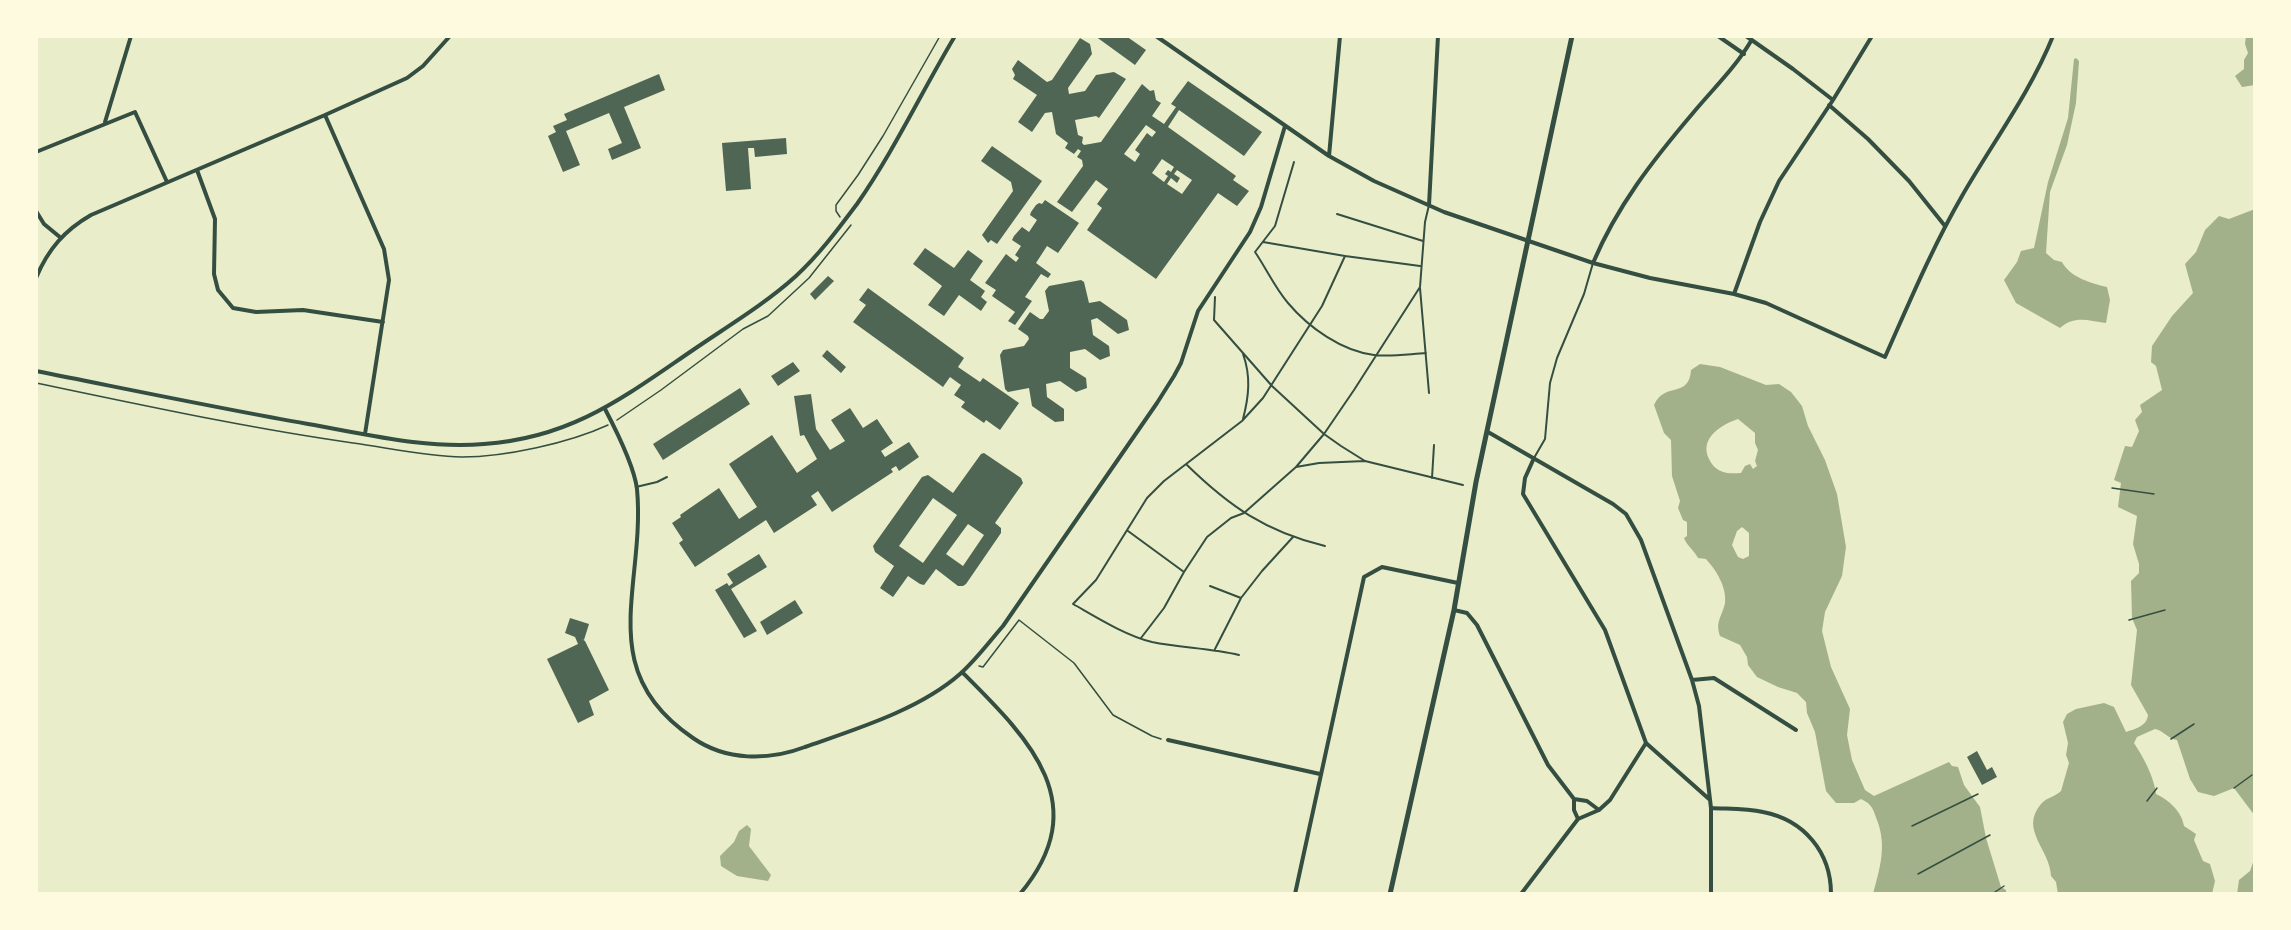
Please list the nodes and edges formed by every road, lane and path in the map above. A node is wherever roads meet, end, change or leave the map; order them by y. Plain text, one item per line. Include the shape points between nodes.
1 (131, 36) edge
2 (450, 36) edge
3 (940, 36) edge
4 (955, 36) edge
5 (1156, 36) edge
6 (1340, 36) edge
7 (1438, 36) edge
8 (1572, 36) edge
9 (1718, 36) edge
10 (1746, 36) edge
11 (1872, 36) edge
12 (2053, 36) edge
13 (1751, 41) junction
14 (1743, 54) junction
15 (1833, 100) junction
16 (1829, 105) junction
17 (325, 115) junction
18 (105, 123) junction
19 (1285, 126) junction
20 (36, 152) edge
21 (1329, 156) junction
22 (1294, 162) dead end
23 (197, 170) junction
24 (167, 182) junction
25 (1429, 205) junction
26 (36, 211) edge
27 (1337, 214) dead end
28 (844, 220) junction
29 (1945, 226) junction
30 (61, 237) junction
31 (1424, 241) junction
32 (1529, 241) junction
33 (1263, 242) junction
34 (1345, 256) junction
35 (1593, 263) junction
36 (1421, 267) junction
37 (36, 278) edge
38 (1420, 287) junction
39 (1734, 294) junction
40 (1215, 297) dead end
41 (383, 322) junction
42 (1311, 325) junction
43 (1242, 351) junction
44 (1426, 353) junction
45 (1375, 355) junction
46 (36, 371) edge
47 (1272, 386) junction
48 (1429, 393) dead end
49 (605, 409) junction
50 (1242, 421) junction
51 (612, 423) junction
52 (1488, 432) junction
53 (365, 434) junction
54 (1324, 434) junction
55 (1434, 445) dead end
56 (1534, 458) junction
57 (1365, 461) junction
58 (1187, 465) junction
59 (1296, 467) junction
60 (667, 477) dead end
61 (1432, 478) junction
62 (1463, 485) dead end
63 (636, 487) junction
64 (2112, 488) dead end
65 (2154, 494) dead end
66 (1244, 513) junction
67 (1126, 531) junction
68 (1293, 537) junction
69 (1325, 546) dead end
70 (1184, 572) junction
71 (1458, 583) junction
72 (1209, 586) dead end
73 (1241, 598) junction
74 (1454, 610) junction
75 (2165, 610) dead end
76 (2129, 620) dead end
77 (1141, 638) junction
78 (1215, 649) junction
79 (1239, 655) dead end
80 (973, 660) junction
81 (962, 672) junction
82 (1692, 680) junction
83 (2194, 724) dead end
84 (1796, 730) dead end
85 (2171, 739) dead end
86 (1168, 740) joint
87 (1646, 743) junction
88 (1320, 774) junction
89 (2252, 775) dead end
90 (2157, 788) dead end
91 (2234, 788) dead end
92 (1978, 794) dead end
93 (1709, 798) junction
94 (1574, 799) junction
95 (2147, 801) dead end
96 (1711, 808) junction
97 (1599, 810) junction
98 (1578, 819) junction
99 (1912, 826) dead end
100 (1990, 835) dead end
101 (1918, 874) dead end
102 (2004, 886) dead end
103 (2056, 893) edge
104 (1020, 894) edge
105 (1295, 894) edge
106 (1390, 894) edge
107 (1521, 894) edge
108 (1711, 894) edge
109 (1831, 894) edge
110 (1992, 894) edge
111 (2060, 894) edge

1 - 18 street
2 - 17 street via 407,78
3 - 28 path via 883,136 836,205 837,214
4 - 28 street via 895,142
5 - 19 street
6 - 21 street
7 - 25 street
8 - 32 street
9 - 14 street
10 - 13 street
11 - 15 street
12 - 29 street via 2021,101
13 - 14 street
13 - 15 street
14 - 35 street via 1627,197
15 - 16 street
16 - 29 street via 1910,181
16 - 39 street via 1779,182
17 - 23 street
17 - 41 street via 384,249 389,280
18 - 20 street
18 - 24 street via 135,112
19 - 21 street
19 - 80 street via 1262,207 1198,311 1174,376 1003,627
21 - 25 street
22 - 33 lane via 1275,226
23 - 24 street
23 - 41 street via 215,219 214,274 218,291 233,308 303,310
24 - 30 street via 92,215
25 - 31 lane
25 - 32 street
26 - 30 street via 44,224
27 - 31 lane
28 - 49 street via 797,275
28 - 51 path via 850,224 849,230 809,278 768,316 743,329
29 - 39 street via 1885,357 1766,303
30 - 37 street
31 - 36 lane
32 - 35 street
32 - 52 street
33 - 34 lane
33 - 42 lane via 1256,252 1287,303
34 - 36 lane
34 - 42 lane
35 - 39 street
35 - 56 lane via 1557,358 1550,383 1545,438
36 - 38 lane
38 - 44 lane
38 - 45 lane
40 - 43 lane via 1214,320
41 - 53 street
42 - 45 lane via 1329,339
42 - 47 lane
43 - 47 lane
43 - 50 lane via 1248,368 1249,397
44 - 45 lane
44 - 48 lane
45 - 54 lane
46 - 53 street
47 - 50 lane
47 - 54 lane
49 - 51 street
49 - 53 street via 546,433 486,444 445,445
50 - 58 lane
51 - 63 street
52 - 56 street
52 - 71 street
54 - 57 lane
54 - 59 lane
55 - 61 lane
56 - 82 street via 1626,514 1641,540
56 - 87 street via 1523,494 1605,630
57 - 59 lane
57 - 61 lane
58 - 66 lane
58 - 67 lane via 1147,498
59 - 66 lane
60 - 63 lane
61 - 62 lane
63 - 81 street via 630,620 633,660 652,701 669,721 703,745 744,757 789,753 878,720 932,694
64 - 65 path
66 - 68 lane
66 - 70 lane via 1207,537
67 - 70 lane
67 - 77 lane via 1096,580 1073,604
68 - 69 lane
68 - 73 lane
70 - 77 lane
71 - 74 street
71 - 88 street via 1382,567 1364,577
72 - 73 lane
73 - 78 lane
74 - 94 street via 1467,613 1477,625 1548,765
74 - 106 street
75 - 76 path
77 - 78 lane
78 - 79 lane
80 - 81 street
80 - 86 path via 983,667 1019,620 1074,663 1113,716
81 - 104 street via 1013,724 1038,757 1052,790 1048,848
82 - 84 street via 1714,678
82 - 93 street via 1699,706
83 - 85 path
86 - 88 street
87 - 93 street
87 - 97 street via 1610,800
88 - 105 street
89 - 91 path
90 - 95 path
92 - 99 path
93 - 96 street
94 - 97 street via 1587,801
94 - 98 street
96 - 108 street
96 - 109 street via 1763,812 1795,823 1820,848 1831,879
97 - 98 street
98 - 107 street
100 - 101 path
102 - 110 path
103 - 111 path

